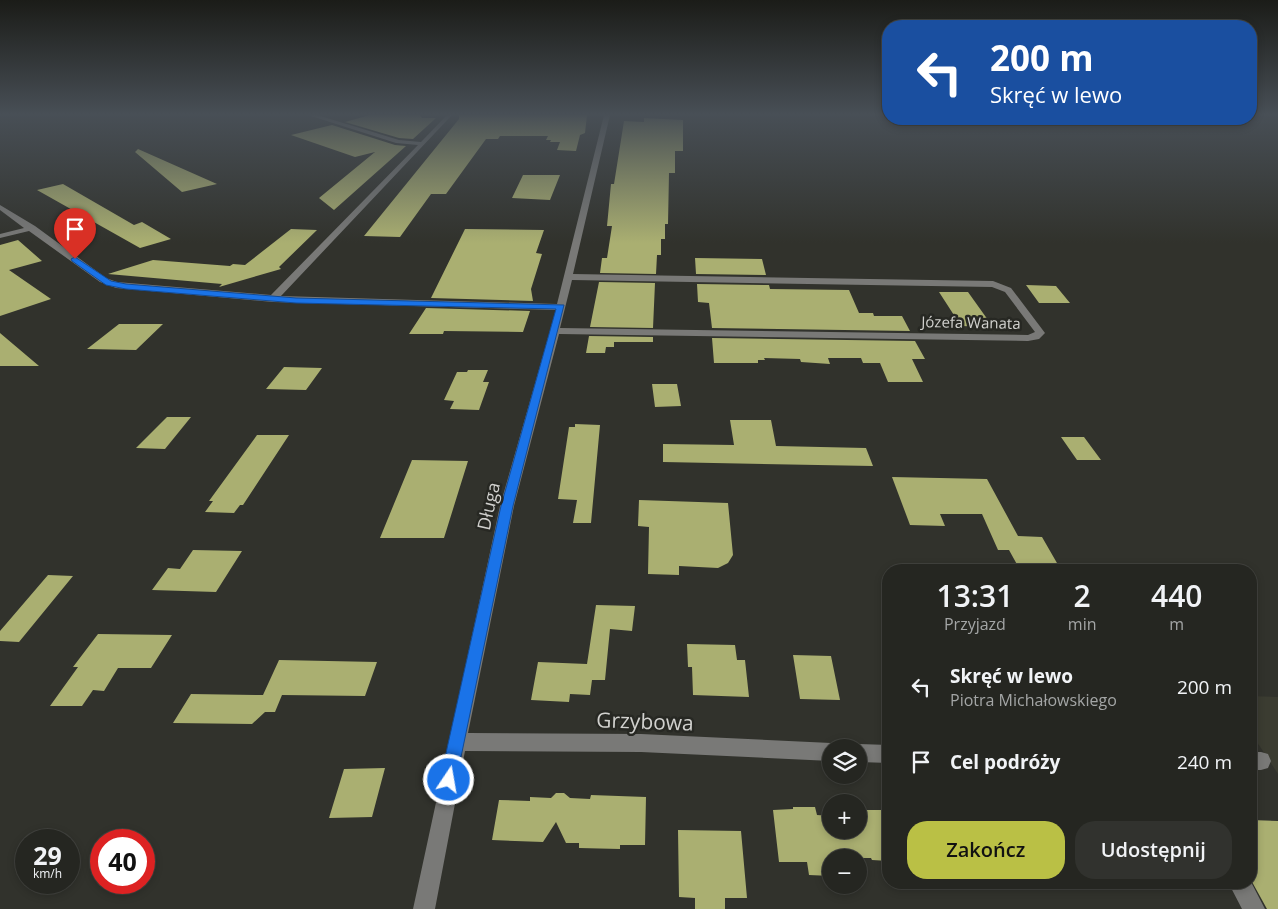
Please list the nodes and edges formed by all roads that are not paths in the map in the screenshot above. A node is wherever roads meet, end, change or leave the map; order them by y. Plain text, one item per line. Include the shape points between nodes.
1 (410, 157) edge
2 (597, 157) edge
3 (0, 206) edge
4 (32, 228) junction
5 (0, 236) edge
6 (569, 277) junction
7 (273, 299) junction
8 (561, 307) junction
9 (554, 331) junction
10 (457, 742) junction
11 (822, 752) edge
12 (867, 753) edge
13 (882, 754) edge
14 (1243, 889) edge
15 (424, 909) edge
16 (1254, 909) edge

1 - 7 street
2 - 6 street, Długa
3 - 4 street
4 - 5 street
4 - 7 street via 103,280 116,285
6 - 8 street, Długa
6 - 9 street, Józefa Wanata via 992,284 1008,290 1040,333 1035,338 1028,338
7 - 8 street
8 - 9 street, Długa
9 - 10 street, Długa via 507,506
10 - 11 street, Grzybowa via 641,743
10 - 15 street, Długa
12 - 13 street
14 - 16 street

